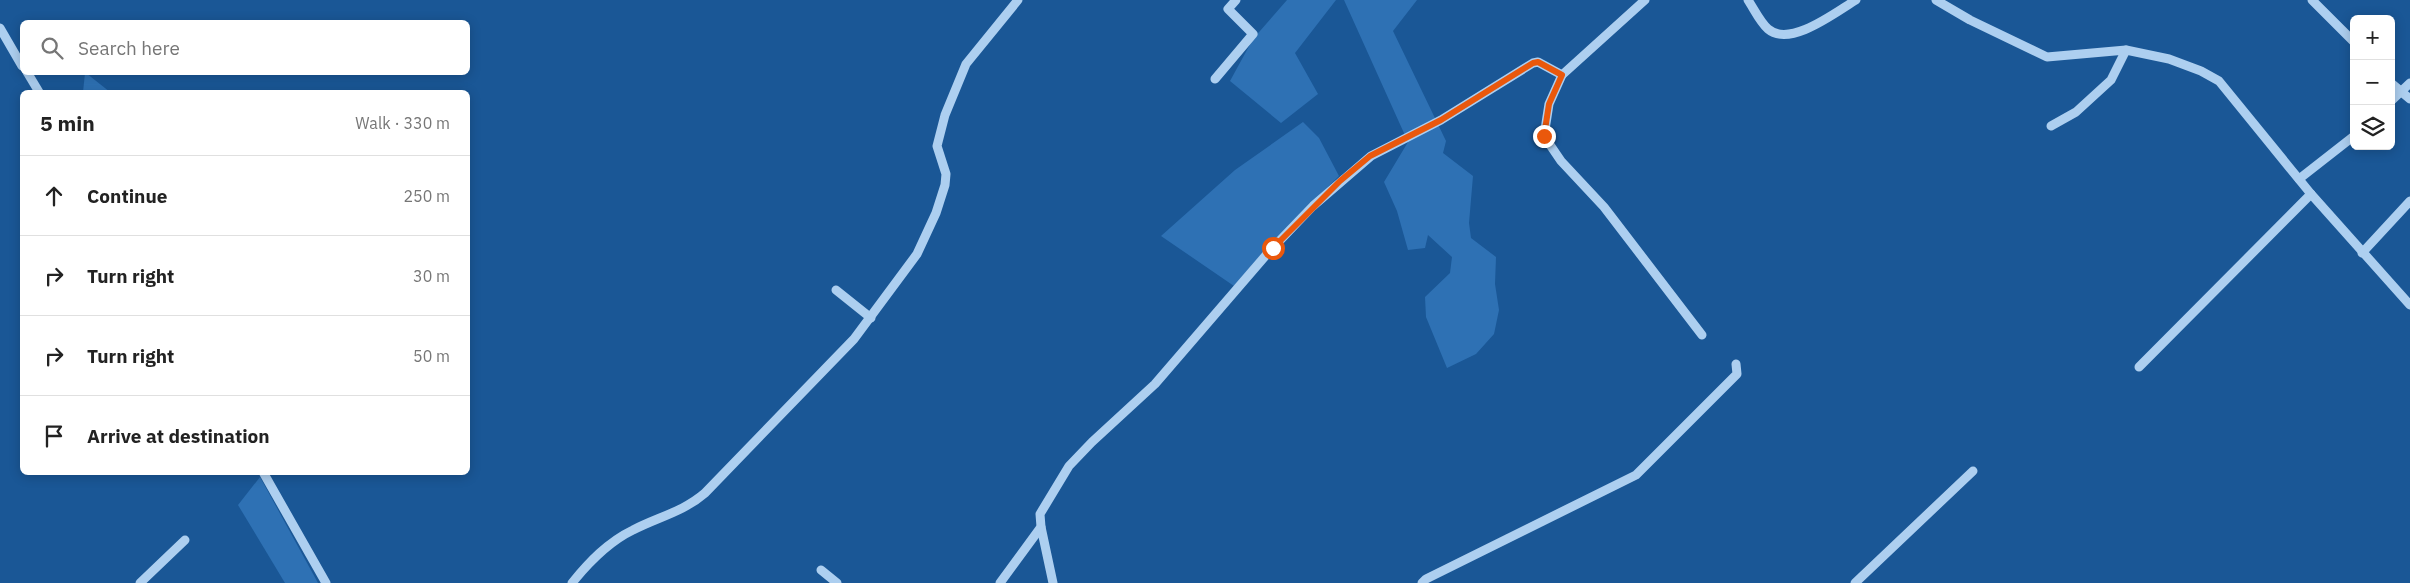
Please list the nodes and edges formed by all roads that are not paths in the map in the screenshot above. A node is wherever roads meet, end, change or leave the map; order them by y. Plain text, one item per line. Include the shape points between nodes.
1 (1018, 0) edge
2 (1236, 0) edge
3 (1645, 0) edge
4 (1748, 0) edge
5 (1856, 0) edge
6 (1936, 0) edge
7 (2312, 0) edge
8 (0, 28) edge
9 (2350, 38) edge
10 (2126, 50) junction
11 (20, 63) edge
12 (28, 75) edge
13 (1562, 75) junction
14 (1215, 79) dead end
15 (2410, 83) edge
16 (2395, 87) edge
17 (38, 90) edge
18 (2401, 92) junction
19 (2395, 97) edge
20 (2410, 100) edge
21 (2051, 126) dead end
22 (2350, 139) edge
23 (2299, 178) junction
24 (2311, 194) junction
25 (2410, 202) edge
26 (2362, 253) junction
27 (836, 290) dead end
28 (2410, 305) edge
29 (871, 318) junction
30 (1702, 335) dead end
31 (1736, 364) dead end
32 (2139, 367) dead end
33 (1973, 471) dead end
34 (265, 475) edge
35 (1041, 527) junction
36 (185, 540) dead end
37 (821, 570) dead end
38 (140, 583) edge
39 (326, 583) edge
40 (572, 583) edge
41 (837, 583) edge
42 (1000, 583) edge
43 (1052, 583) edge
44 (1422, 583) edge
45 (1855, 583) edge

1 - 29 street via 966,64 945,115 937,146 946,174 936,213 917,254
2 - 14 street via 1228,9 1253,34
3 - 13 street
4 - 5 street via 1768,30 1782,35 1804,31
6 - 10 street via 2047,57
7 - 9 street
8 - 11 street
10 - 21 street via 2111,80 2076,112
10 - 23 street via 2169,60 2219,80
12 - 17 street
13 - 30 street via 1549,104 1544,136 1604,207
13 - 35 street via 1538,62 1533,63 1441,120 1370,156 1340,181 1267,254 1155,384 1069,466 1040,514
15 - 18 street
16 - 18 street
18 - 19 street
18 - 20 street
22 - 23 street
23 - 24 street
24 - 26 street
24 - 32 street
25 - 26 street
26 - 28 street
27 - 29 street
29 - 40 street via 705,493 674,514 617,539
31 - 44 street via 1737,374 1636,475
33 - 45 street
34 - 39 street
35 - 42 street
35 - 43 street
36 - 38 street
37 - 41 street

